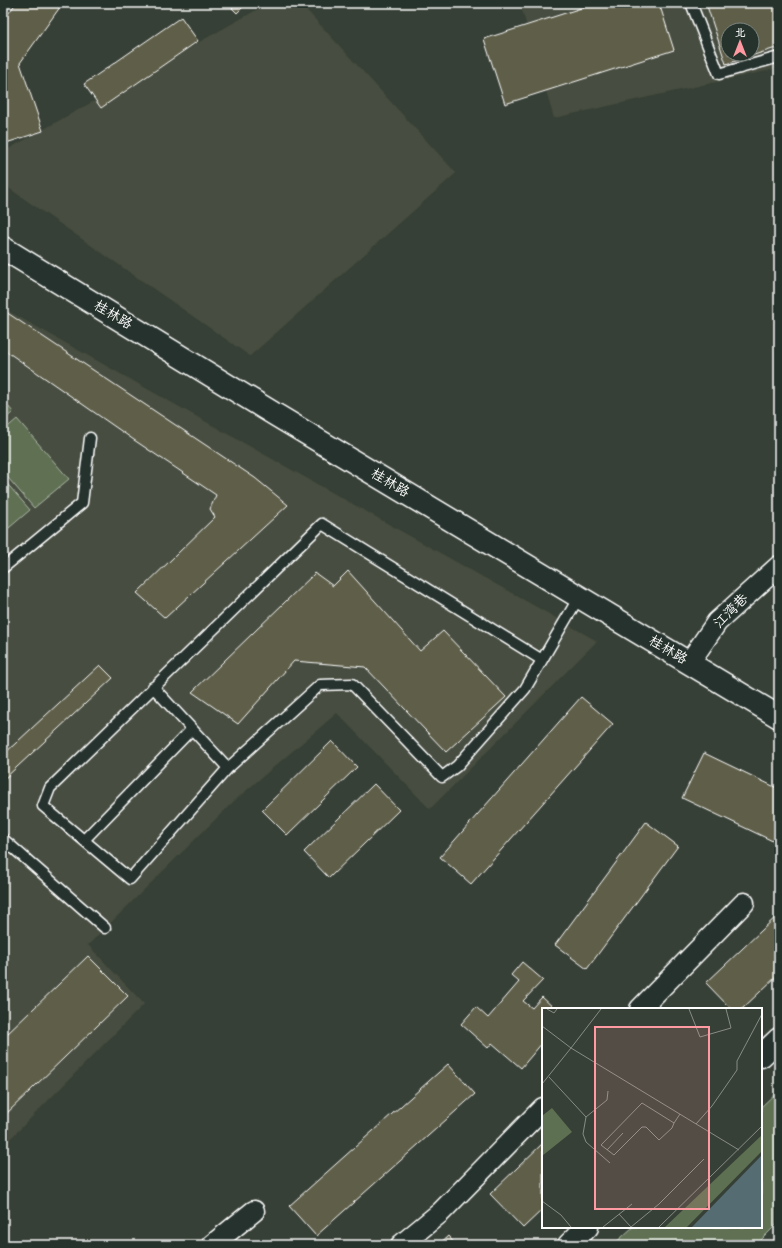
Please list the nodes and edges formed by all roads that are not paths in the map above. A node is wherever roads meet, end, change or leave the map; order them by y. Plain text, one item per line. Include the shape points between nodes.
1 (691, 3) edge
2 (779, 57) edge
3 (3, 248) edge
4 (90, 438) dead end
5 (779, 566) edge
6 (3, 568) edge
7 (579, 596) junction
8 (542, 660) junction
9 (689, 663) junction
10 (153, 687) junction
11 (779, 717) edge
12 (192, 729) junction
13 (228, 768) junction
14 (3, 839) edge
15 (84, 840) junction
16 (744, 903) dead end
17 (105, 928) dead end
18 (641, 1008) edge
19 (779, 1039) edge
20 (762, 1055) edge
21 (542, 1109) edge
22 (254, 1211) dead end
23 (586, 1228) edge
24 (212, 1245) edge
25 (401, 1245) edge
26 (569, 1245) edge

1 - 2 lane via 720,74
3 - 7 street, 桂林路
4 - 6 lane via 82,503
5 - 9 street, 江湾巷 via 717,622
7 - 8 lane
7 - 9 street, 桂林路
8 - 10 lane via 322,524
8 - 13 lane via 525,689 457,766 442,777 352,684 320,685
9 - 11 street, 桂林路
10 - 12 lane
10 - 15 lane via 50,788 43,806
12 - 13 lane
12 - 15 lane
13 - 15 lane via 130,879
14 - 17 lane
16 - 18 street
19 - 20 street
21 - 25 street via 441,1212
22 - 24 street
23 - 26 street

